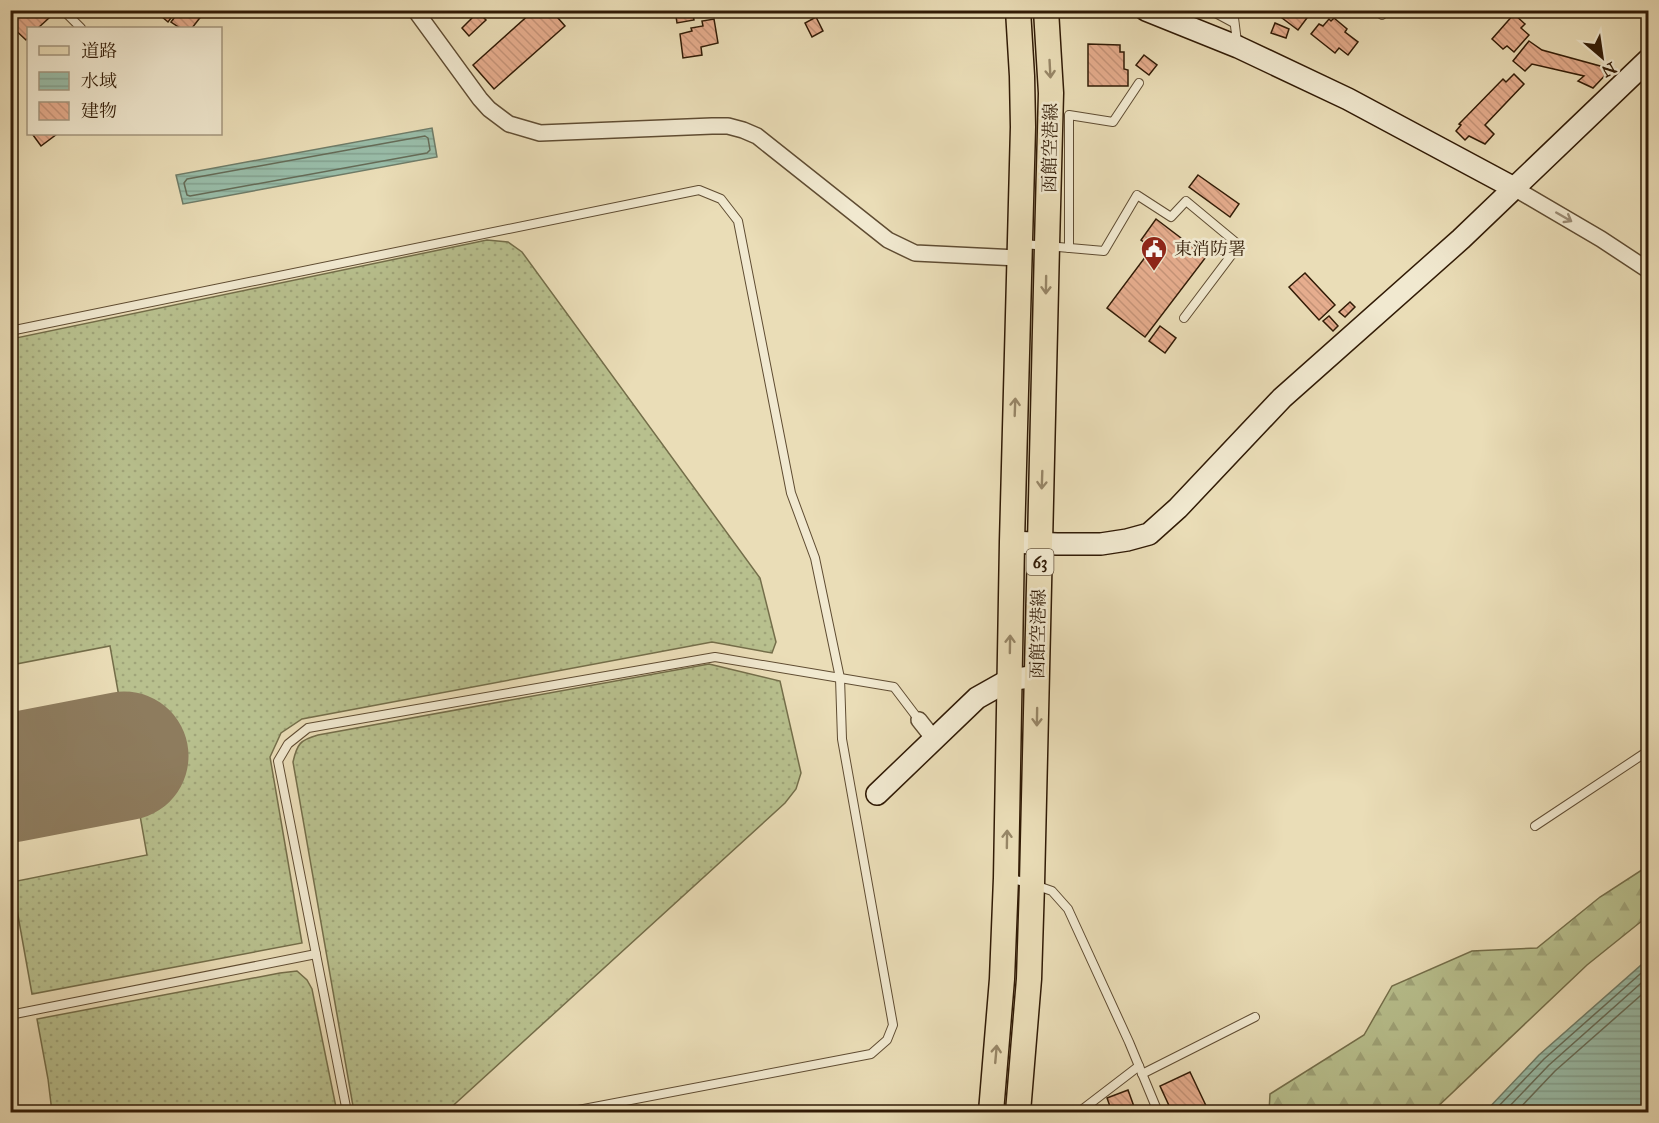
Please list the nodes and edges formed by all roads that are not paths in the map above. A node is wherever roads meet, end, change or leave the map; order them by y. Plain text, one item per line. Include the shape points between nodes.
1 (63, 10) edge
2 (415, 10) edge
3 (1018, 10) edge
4 (1046, 10) edge
5 (1146, 10) edge
6 (1210, 10) edge
7 (1233, 10) edge
8 (1377, 10) edge
9 (1385, 10) edge
10 (1234, 23) junction
11 (80, 27) edge
12 (1238, 47) junction
13 (1648, 60) edge
14 (1139, 83) dead end
15 (1514, 188) junction
16 (1058, 246) junction
17 (1020, 251) junction
18 (1648, 270) edge
19 (1184, 318) dead end
20 (10, 331) edge
21 (1012, 542) junction
22 (1040, 543) junction
23 (1037, 676) junction
24 (840, 678) junction
25 (1009, 680) junction
26 (919, 720) joint
27 (934, 739) junction
28 (1648, 751) edge
29 (877, 794) dead end
30 (1535, 826) dead end
31 (1006, 878) junction
32 (1032, 884) junction
33 (316, 954) junction
34 (10, 1015) edge
35 (1255, 1017) dead end
36 (1140, 1070) junction
37 (347, 1113) edge
38 (568, 1113) edge
39 (991, 1113) edge
40 (1018, 1113) edge
41 (1079, 1113) edge
42 (1158, 1113) edge

1 - 11 lane
2 - 17 street via 480,99 509,124 540,133 728,126 768,144 888,240 915,253
3 - 17 main road, 函館空港線 / 63 via 1023,107
4 -> 16 main road, 函館空港線 / 63
5 - 12 street
6 - 10 lane
7 - 10 lane
8 - 9 lane via 1382,15
10 - 12 lane
12 - 15 street via 1348,99
13 - 15 street
14 - 16 lane via 1113,122 1069,115
15 -> 18 street
15 - 22 street via 1282,398 1149,534 1101,544
16 - 17 lane
16 - 19 lane via 1104,251 1137,195 1171,217 1186,201 1239,245
16 -> 22 main road, 函館空港線 / 63
21 -> 17 main road, 函館空港線 / 63
20 - 24 lane via 699,190 721,199 738,221 791,493 815,558
21 - 22 street
25 -> 21 main road, 函館空港線 / 63
22 - 23 main road, 函館空港線 / 63
23 - 25 street
23 -> 32 main road, 函館空港線 / 63
24 - 26 lane via 894,687
24 - 33 lane via 715,657 308,728 288,744 278,761
24 - 38 lane via 842,739 893,1024 887,1040 871,1054
25 - 27 street via 977,698
31 -> 25 main road, 函館空港線 / 63
26 - 27 street
27 - 29 street
28 - 30 lane
31 - 32 lane
39 -> 31 main road, 函館空港線 / 63
32 - 36 lane via 1052,891 1068,909
32 - 40 main road, 函館空港線 / 63
33 - 34 lane
33 - 37 lane
35 - 36 lane
36 - 41 lane
36 - 42 lane

